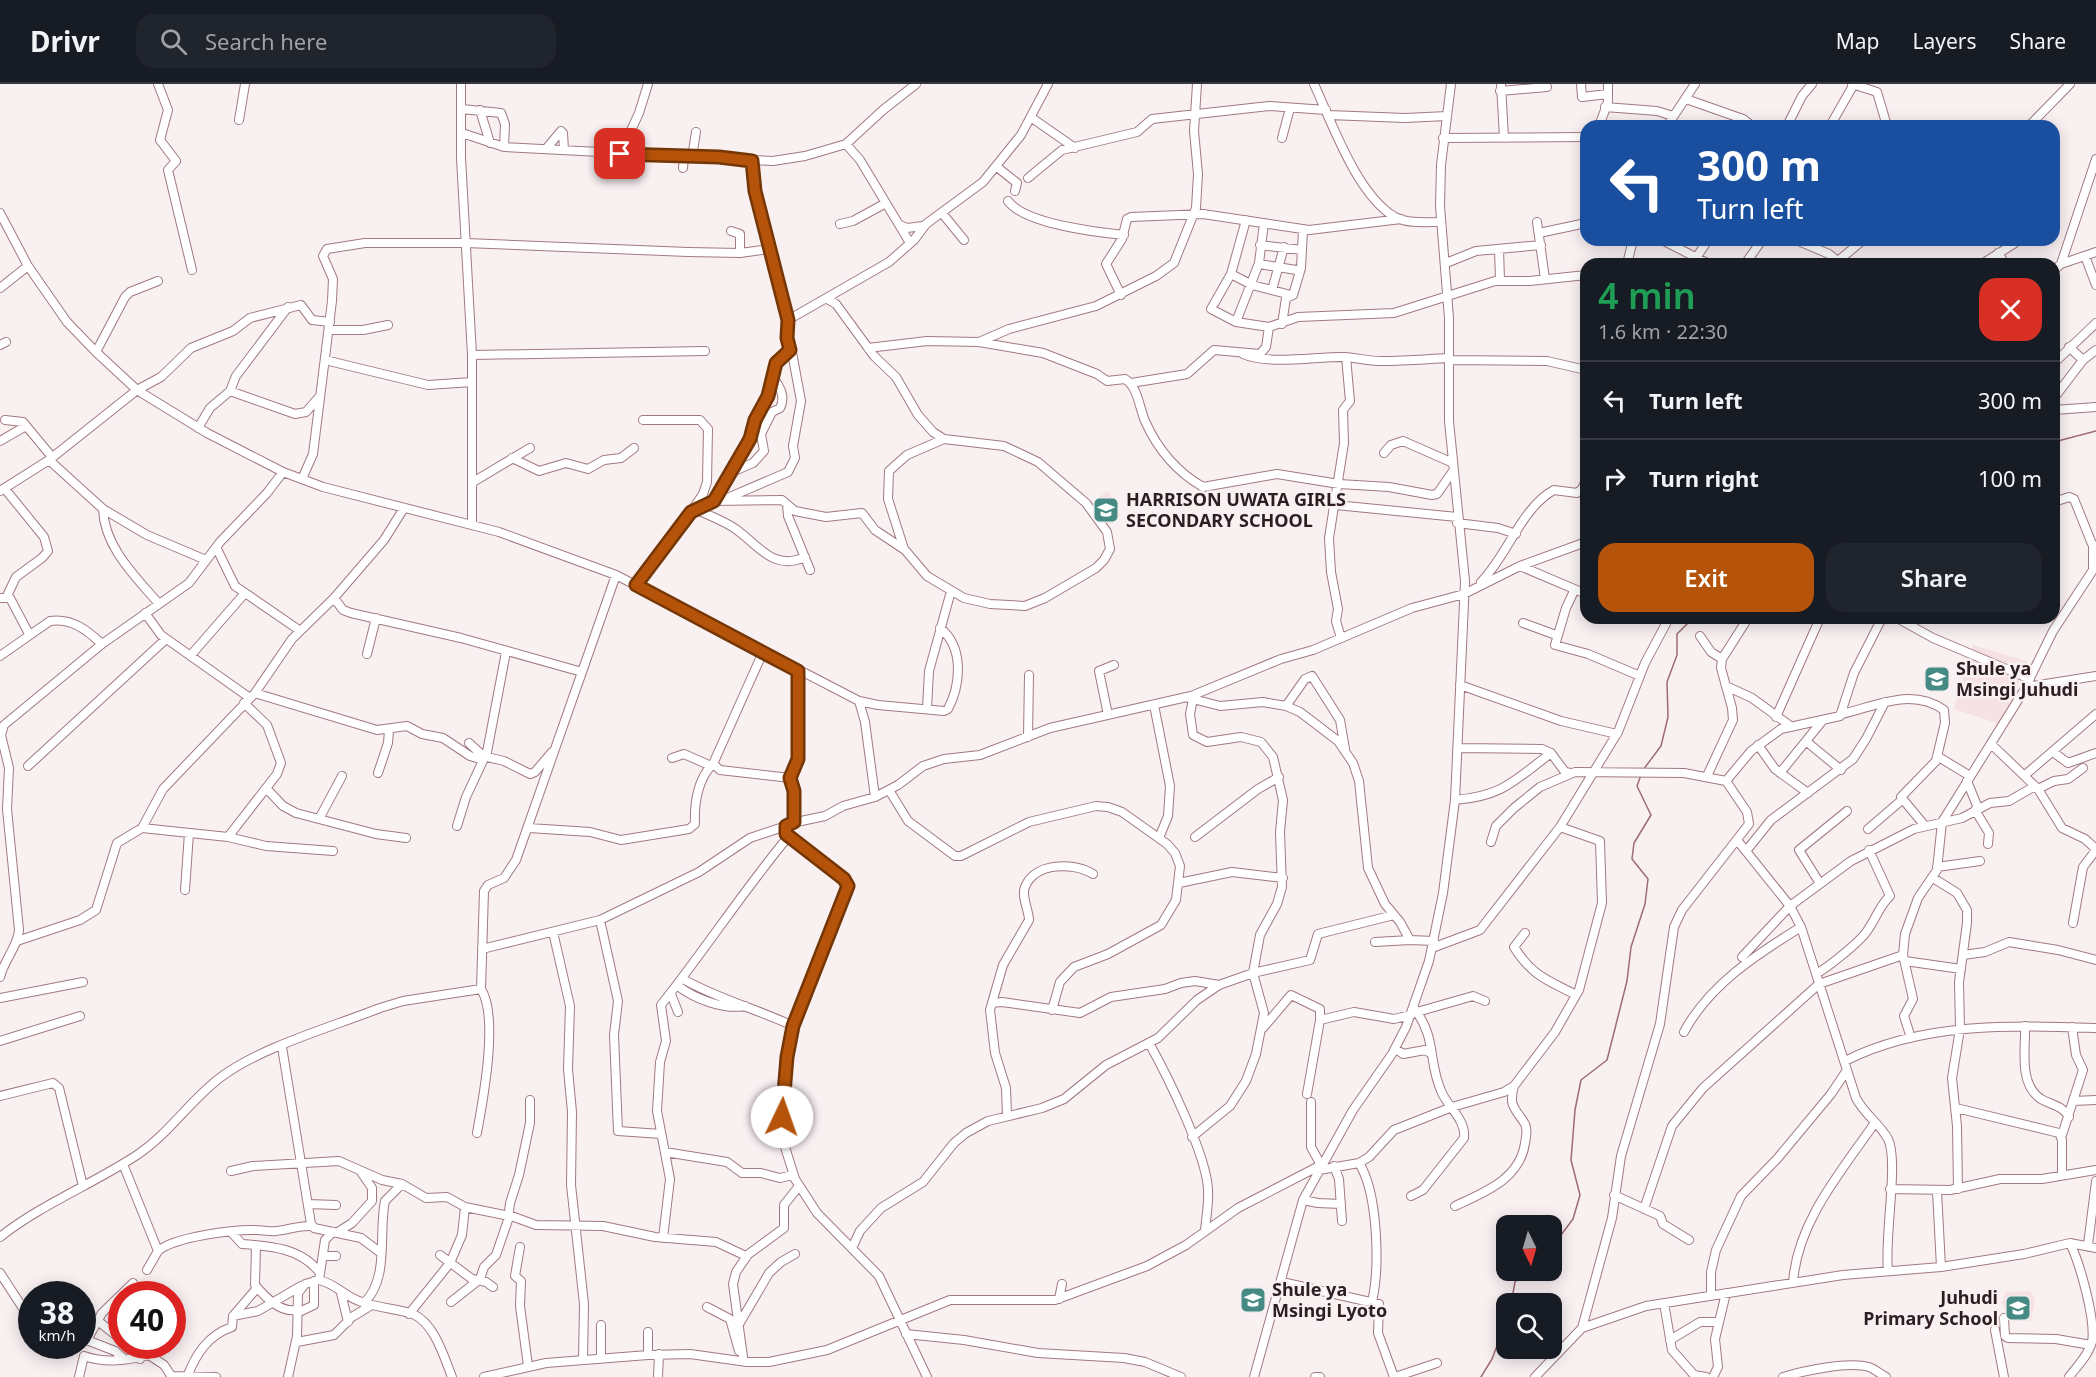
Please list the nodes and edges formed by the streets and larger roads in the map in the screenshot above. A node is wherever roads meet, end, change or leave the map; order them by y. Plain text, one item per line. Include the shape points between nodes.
1 (158, 84) edge
2 (245, 84) edge
3 (461, 84) edge
4 (648, 84) edge
5 (916, 84) edge
6 (1197, 84) edge
7 (1314, 84) edge
8 (1451, 84) edge
9 (1581, 84) edge
10 (1608, 84) edge
11 (1695, 84) edge
12 (1812, 84) edge
13 (1853, 84) edge
14 (2070, 84) edge
15 (1047, 85) edge
16 (1547, 87) dead end
17 (1500, 88) edge
18 (1608, 94) junction
19 (1686, 99) junction
20 (1605, 107) junction
21 (1290, 108) junction
22 (462, 109) junction
23 (480, 110) junction
24 (1328, 113) junction
25 (1195, 116) junction
26 (1447, 116) junction
27 (1673, 116) junction
28 (1032, 118) junction
29 (239, 120) dead end
30 (1601, 120) edge
31 (1671, 120) edge
32 (1744, 120) edge
33 (1790, 120) edge
34 (1833, 120) edge
35 (1885, 120) edge
36 (2035, 120) edge
37 (696, 132) dead end
38 (462, 133) junction
39 (1580, 136) edge
40 (1282, 138) dead end
41 (1443, 138) junction
42 (1504, 138) junction
43 (490, 143) junction
44 (846, 144) junction
45 (504, 147) junction
46 (1075, 148) junction
47 (546, 149) junction
48 (564, 150) junction
49 (620, 154) junction
50 (688, 157) junction
51 (2096, 159) edge
52 (752, 161) junction
53 (997, 167) junction
54 (683, 168) dead end
55 (1028, 178) dead end
56 (1015, 191) dead end
57 (1008, 201) dead end
58 (886, 203) junction
59 (0, 213) edge
60 (942, 213) junction
61 (1195, 214) junction
62 (1401, 219) junction
63 (1246, 220) junction
64 (1441, 222) junction
65 (1537, 222) dead end
66 (1264, 223) junction
67 (840, 224) dead end
68 (1580, 224) edge
69 (900, 225) junction
70 (923, 226) junction
71 (1303, 230) junction
72 (731, 231) dead end
73 (1539, 233) junction
74 (1124, 235) junction
75 (964, 240) dead end
76 (466, 243) junction
77 (910, 243) junction
78 (1260, 244) junction
79 (1541, 245) junction
80 (1671, 246) edge
81 (1810, 246) edge
82 (1856, 246) edge
83 (2010, 246) edge
84 (1284, 247) junction
85 (769, 249) junction
86 (1499, 249) junction
87 (1302, 250) junction
88 (2096, 252) edge
89 (740, 253) junction
90 (1998, 253) junction
91 (2085, 256) junction
92 (1689, 258) edge
93 (1834, 258) edge
94 (1843, 258) edge
95 (1991, 258) edge
96 (2001, 258) edge
97 (1446, 263) junction
98 (1259, 264) junction
99 (2061, 264) joint
100 (28, 266) junction
101 (1280, 267) junction
102 (1301, 268) junction
103 (192, 270) dead end
104 (1231, 274) junction
105 (1580, 276) edge
106 (1545, 279) junction
107 (1500, 280) junction
108 (158, 281) dead end
109 (1252, 285) junction
110 (2096, 285) edge
111 (0, 288) edge
112 (1272, 290) junction
113 (1121, 295) junction
114 (1291, 295) junction
115 (1448, 297) junction
116 (827, 299) junction
117 (288, 307) junction
118 (788, 320) junction
119 (1236, 322) junction
120 (2096, 323) edge
121 (1282, 324) junction
122 (388, 325) dead end
123 (329, 326) junction
124 (1269, 327) junction
125 (979, 342) junction
126 (2069, 347) junction
127 (791, 348) junction
128 (868, 348) junction
129 (2096, 350) edge
130 (705, 351) dead end
131 (96, 352) junction
132 (1243, 354) junction
133 (472, 355) junction
134 (1346, 357) junction
135 (2060, 357) edge
136 (1448, 359) junction
137 (325, 360) junction
138 (2083, 360) junction
139 (1580, 369) edge
140 (773, 377) junction
141 (472, 382) junction
142 (1131, 383) junction
143 (137, 390) junction
144 (2060, 390) edge
145 (230, 391) junction
146 (321, 395) junction
147 (2096, 407) edge
148 (2060, 410) edge
149 (5, 420) dead end
150 (643, 420) dead end
151 (26, 426) junction
152 (198, 428) junction
153 (944, 439) junction
154 (0, 441) edge
155 (530, 448) dead end
156 (634, 448) dead end
157 (1384, 453) dead end
158 (51, 458) junction
159 (512, 458) junction
160 (1453, 467) junction
161 (283, 472) junction
162 (732, 472) junction
163 (302, 479) junction
164 (473, 482) junction
165 (1339, 484) junction
166 (3, 490) edge
167 (1580, 491) edge
168 (2060, 500) edge
169 (717, 501) junction
170 (787, 503) junction
171 (1336, 505) junction
172 (404, 508) junction
173 (103, 509) junction
174 (693, 511) junction
175 (1457, 520) junction
176 (472, 525) junction
177 (1516, 534) junction
178 (1580, 544) edge
179 (2094, 546) edge
180 (216, 547) junction
181 (905, 550) junction
182 (805, 557) junction
183 (206, 560) junction
184 (1520, 567) junction
185 (810, 570) dead end
186 (616, 575) junction
187 (636, 585) junction
188 (1476, 587) junction
189 (951, 591) junction
190 (1574, 591) junction
191 (1580, 592) edge
192 (245, 593) junction
193 (1464, 594) junction
194 (3, 598) edge
195 (334, 598) junction
196 (159, 604) junction
197 (145, 613) junction
198 (376, 618) junction
199 (2060, 620) edge
200 (1523, 623) dead end
201 (1666, 624) edge
202 (1744, 624) edge
203 (1817, 624) edge
204 (1879, 624) edge
205 (1908, 624) edge
206 (2058, 624) edge
207 (940, 628) junction
208 (299, 630) junction
209 (29, 634) junction
210 (1556, 635) junction
211 (1700, 636) dead end
212 (1341, 638) junction
213 (166, 639) junction
214 (102, 644) junction
215 (506, 652) junction
216 (763, 652) junction
217 (367, 654) dead end
218 (191, 655) junction
219 (0, 656) edge
220 (1722, 659) junction
221 (1114, 665) dead end
222 (798, 671) junction
223 (582, 672) junction
224 (1029, 675) dead end
225 (1640, 676) junction
226 (2096, 676) edge
227 (2030, 679) junction
228 (1460, 685) junction
229 (1726, 686) junction
230 (2023, 692) junction
231 (250, 698) junction
232 (1190, 698) junction
233 (859, 701) junction
234 (1885, 702) junction
235 (1154, 705) junction
236 (1286, 706) junction
237 (927, 709) junction
238 (1842, 714) junction
239 (2096, 714) edge
240 (1108, 715) junction
241 (1776, 717) junction
242 (1823, 720) junction
243 (2, 724) edge
244 (1789, 725) junction
245 (389, 730) junction
246 (1617, 734) junction
247 (1028, 736) junction
248 (1807, 742) junction
249 (469, 743) dead end
250 (1991, 744) junction
251 (1758, 746) junction
252 (1458, 748) junction
253 (1345, 750) junction
254 (553, 751) junction
255 (2053, 752) junction
256 (1551, 753) junction
257 (2096, 753) edge
258 (1937, 756) junction
259 (672, 758) dead end
260 (485, 759) junction
261 (712, 765) junction
262 (28, 766) dead end
263 (2083, 768) dead end
264 (1841, 770) junction
265 (378, 773) dead end
266 (1571, 773) junction
267 (1594, 773) junction
268 (1779, 773) junction
269 (2025, 775) junction
270 (342, 776) dead end
271 (1707, 776) junction
272 (1279, 777) junction
273 (790, 778) junction
274 (1968, 779) junction
275 (1726, 781) junction
276 (2036, 787) junction
277 (0, 788) edge
278 (266, 788) junction
279 (889, 790) junction
280 (1808, 793) junction
281 (7, 795) junction
282 (875, 797) junction
283 (1903, 799) junction
284 (1455, 800) junction
285 (1977, 809) junction
286 (1847, 811) dead end
287 (319, 819) junction
288 (1942, 822) junction
289 (790, 824) junction
290 (457, 826) dead end
291 (1560, 826) junction
292 (1925, 826) junction
293 (142, 828) junction
294 (528, 828) junction
295 (1868, 829) dead end
296 (189, 833) junction
297 (228, 837) junction
298 (788, 837) junction
299 (1195, 837) dead end
300 (406, 838) dead end
301 (1159, 838) junction
302 (1737, 840) junction
303 (1491, 842) dead end
304 (1988, 844) dead end
305 (1869, 850) junction
306 (2096, 850) edge
307 (333, 851) dead end
308 (1746, 851) junction
309 (1980, 861) dead end
310 (1937, 867) junction
311 (1093, 874) dead end
312 (1933, 878) junction
313 (1283, 879) junction
314 (1179, 882) junction
315 (1819, 882) junction
316 (185, 890) dead end
317 (1790, 906) junction
318 (1394, 915) junction
319 (600, 920) junction
320 (2073, 923) dead end
321 (1801, 927) junction
322 (553, 932) junction
323 (1525, 933) dead end
324 (1410, 940) junction
325 (17, 941) junction
326 (1376, 942) dead end
327 (1433, 944) junction
328 (482, 949) junction
329 (1963, 955) junction
330 (1742, 957) dead end
331 (1904, 958) junction
332 (2096, 960) edge
333 (2, 962) edge
334 (1960, 969) junction
335 (1253, 973) junction
336 (1816, 974) junction
337 (0, 977) edge
338 (683, 979) junction
339 (83, 982) dead end
340 (1819, 984) junction
341 (1219, 985) junction
342 (678, 987) junction
343 (481, 989) junction
344 (671, 994) junction
345 (1576, 995) junction
346 (0, 998) edge
347 (1485, 1001) dead end
348 (992, 1003) junction
349 (747, 1006) junction
350 (1052, 1010) junction
351 (678, 1012) dead end
352 (1414, 1012) junction
353 (80, 1016) dead end
354 (1320, 1020) junction
355 (793, 1026) junction
356 (2025, 1026) junction
357 (2072, 1027) junction
358 (2096, 1028) edge
359 (1262, 1029) junction
360 (1960, 1029) junction
361 (1683, 1032) dead end
362 (1911, 1038) junction
363 (0, 1041) edge
364 (1149, 1043) junction
365 (282, 1047) junction
366 (1396, 1049) junction
367 (1432, 1053) junction
368 (1846, 1066) junction
369 (1514, 1086) junction
370 (1307, 1094) dead end
371 (0, 1096) edge
372 (530, 1100) dead end
373 (2096, 1100) edge
374 (2073, 1101) junction
375 (1311, 1102) dead end
376 (1452, 1107) junction
377 (1956, 1108) junction
378 (1007, 1116) junction
379 (2069, 1117) junction
380 (1874, 1124) junction
381 (477, 1133) dead end
382 (661, 1134) junction
383 (2062, 1135) junction
384 (1192, 1137) junction
385 (665, 1152) junction
386 (302, 1162) junction
387 (123, 1164) junction
388 (1359, 1164) junction
389 (1334, 1166) junction
390 (1320, 1168) junction
391 (359, 1169) junction
392 (2096, 1170) edge
393 (231, 1171) dead end
394 (793, 1175) junction
395 (2061, 1175) junction
396 (2096, 1181) edge
397 (402, 1184) junction
398 (83, 1186) junction
399 (799, 1186) junction
400 (1890, 1189) junction
401 (1958, 1189) junction
402 (1937, 1191) junction
403 (1411, 1196) dead end
404 (1614, 1196) junction
405 (1303, 1200) junction
406 (308, 1204) junction
407 (1341, 1204) junction
408 (336, 1205) dead end
409 (1455, 1206) dead end
410 (465, 1207) junction
411 (1644, 1209) junction
412 (509, 1216) junction
413 (1342, 1221) dead end
414 (312, 1226) junction
415 (575, 1226) junction
416 (1205, 1231) junction
417 (336, 1232) junction
418 (232, 1233) junction
419 (0, 1237) edge
420 (663, 1238) junction
421 (1689, 1240) dead end
422 (2070, 1242) junction
423 (256, 1245) junction
424 (520, 1247) dead end
425 (2092, 1247) edge
426 (852, 1248) junction
427 (158, 1251) junction
428 (381, 1253) junction
429 (795, 1254) dead end
430 (440, 1255) dead end
431 (323, 1256) junction
432 (336, 1256) dead end
433 (747, 1256) junction
434 (450, 1263) junction
435 (1941, 1267) junction
436 (147, 1270) dead end
437 (1888, 1270) junction
438 (0, 1273) edge
439 (318, 1278) junction
440 (478, 1281) junction
441 (1282, 1282) junction
442 (1793, 1283) junction
443 (1062, 1284) dead end
444 (3, 1285) edge
445 (301, 1286) junction
446 (493, 1287) dead end
447 (257, 1288) junction
448 (341, 1293) junction
449 (1726, 1293) junction
450 (1711, 1295) junction
451 (1059, 1299) junction
452 (270, 1301) junction
453 (451, 1302) dead end
454 (1372, 1302) junction
455 (1664, 1303) junction
456 (18, 1304) edge
457 (367, 1305) junction
458 (108, 1307) edge
459 (707, 1307) dead end
460 (297, 1311) junction
461 (409, 1314) junction
462 (233, 1316) junction
463 (2004, 1318) dead end
464 (98, 1321) junction
465 (348, 1322) junction
466 (901, 1322) junction
467 (1718, 1322) junction
468 (96, 1324) edge
469 (601, 1325) dead end
470 (738, 1326) junction
471 (1582, 1328) junction
472 (2094, 1328) edge
473 (108, 1329) edge
474 (1995, 1330) dead end
475 (648, 1332) dead end
476 (906, 1334) junction
477 (1670, 1340) junction
478 (297, 1342) junction
479 (96, 1343) edge
480 (2091, 1345) junction
481 (659, 1354) junction
482 (648, 1355) junction
483 (601, 1358) junction
484 (140, 1359) edge
485 (156, 1359) edge
486 (583, 1359) junction
487 (125, 1360) junction
488 (745, 1360) junction
489 (1437, 1363) dead end
490 (528, 1366) junction
491 (172, 1376) edge
492 (1257, 1376) edge
493 (1882, 1376) edge
494 (79, 1377) edge
495 (187, 1377) edge
496 (216, 1377) edge
497 (288, 1377) edge
498 (452, 1377) edge
499 (484, 1377) edge
500 (658, 1377) edge
501 (927, 1377) edge
502 (1181, 1377) edge
503 (1315, 1377) edge
504 (1320, 1377) edge
505 (1394, 1377) edge
506 (1535, 1377) edge
507 (1706, 1377) edge
508 (1713, 1377) edge
509 (1783, 1377) edge
510 (2004, 1377) edge
511 (2069, 1377) edge

1 - 103 street via 168,110 161,141 176,161 168,170
2 - 29 street
3 - 22 street
4 - 49 street
5 - 44 street
6 - 25 street
7 - 24 street
8 - 26 street
9 - 18 street via 1582,97
10 - 18 street
11 - 19 street
12 - 33 street
13 - 34 street
13 - 35 street via 1877,92
14 - 36 street
15 - 28 street
16 - 17 street
17 - 42 street
18 - 20 street
19 - 27 street
19 - 32 street
20 - 27 street
20 - 30 street
21 - 24 street
21 - 25 street via 1269,106
21 - 40 street
22 - 23 street
22 - 38 street
23 - 43 street
23 - 45 street via 503,116
24 - 26 street via 1405,118
24 - 62 street via 1361,181
25 - 46 street via 1152,119 1137,132
25 - 61 street
26 - 41 street
27 - 31 street
28 - 46 street
28 - 53 street
37 - 50 street
38 - 43 street
38 - 76 street
39 - 42 street
41 - 42 street
41 - 64 street
43 - 45 street
44 - 52 street via 789,159
44 - 58 street
45 - 47 street
46 - 55 street via 1057,153
47 - 48 street
47 - 48 street via 561,131
48 - 49 street
49 - 50 street
50 - 52 street
50 - 54 street
51 - 99 street
52 - 85 street via 753,184
53 - 56 street via 1017,183
53 - 60 street
57 - 74 street via 1019,212 1060,225
58 - 67 street
58 - 69 street
59 - 100 street
60 - 70 street
60 - 75 street
61 - 63 street
61 - 74 street via 1131,217 1127,219
61 - 113 street via 1170,268
62 - 64 street
62 - 71 street
63 - 66 street
63 - 104 street
64 - 97 street
65 - 73 street
66 - 71 street
66 - 78 street
68 - 73 street
69 - 70 street
69 - 77 street
70 - 77 street
71 - 87 street
72 - 89 street via 740,234
73 - 79 street
74 - 113 street via 1106,264
76 - 89 street
76 - 123 street via 365,243 327,249 323,256 334,285
76 - 133 street
77 - 116 street via 889,262
78 - 84 street
78 - 98 street
79 - 86 street
79 - 106 street
80 - 92 street
81 - 93 street
82 - 94 street
83 - 90 street
84 - 87 street
84 - 101 street
85 - 89 street
85 - 118 street
86 - 97 street via 1476,251
86 - 107 street
87 - 102 street
88 - 91 street
90 - 95 street
90 - 96 street
91 - 99 street
91 - 110 street
97 - 115 street
98 - 101 street
98 - 109 street
100 - 111 street
100 - 131 street via 67,322
101 - 102 street
101 - 112 street
102 - 114 street
104 - 109 street
104 - 119 street via 1211,309
105 - 106 street
106 - 107 street
107 - 115 street
108 - 131 street via 125,297
109 - 112 street
109 - 119 street
112 - 114 street
113 - 125 street
114 - 121 street via 1286,298
115 - 121 street via 1394,313 1298,317
115 - 136 street
116 - 118 street
116 - 128 street via 836,304
117 - 123 street via 303,306 312,320
117 - 143 street via 250,318 228,334 198,345 161,377
117 - 145 street via 240,371
118 - 127 street
119 - 124 street
120 - 126 street
121 - 124 street
122 - 123 street via 363,330
123 - 137 street
124 - 132 street via 1263,352
125 - 128 street via 927,341
125 - 142 street via 1043,353 1107,381 1125,379
126 - 135 street
126 - 138 street
127 - 140 street via 776,363
127 - 169 street via 801,398 793,466 788,472
128 - 153 street via 897,377 921,420
129 - 138 street
130 - 133 street
131 - 143 street
132 - 134 street via 1289,361
132 - 142 street via 1212,351 1187,374
133 - 141 street
134 - 136 street via 1380,362
134 - 165 street via 1350,401 1343,410
136 - 139 street via 1547,361
136 - 160 street
137 - 141 street via 428,385
137 - 146 street
138 - 144 street
140 - 162 street via 750,439
140 - 162 street via 783,402 772,412 761,434 764,451 753,464
141 - 164 street
142 - 165 street via 1158,446 1203,487 1271,474
143 - 152 street
143 - 158 street
145 - 146 street via 295,414 306,412
145 - 152 street via 210,408
146 - 163 street via 314,454
147 - 148 street
149 - 151 street via 21,421
150 - 174 street via 700,420 708,429 707,482
151 - 154 street
151 - 158 street
152 - 161 street
153 - 181 street via 907,455 889,471 890,506
153 - 189 street via 995,443 1038,462 1086,503 1110,539 1109,552 1100,564 1073,584 1031,605 981,603
155 - 159 street
156 - 159 street via 621,458 604,460 588,469 566,463 539,471
157 - 160 street via 1391,445 1403,441
158 - 166 street
158 - 173 street
159 - 164 street
160 - 165 street via 1439,492 1432,495
160 - 175 street
161 - 163 street
161 - 180 street
162 - 169 street
163 - 172 street
164 - 176 street
165 - 171 street
166 - 194 street via 44,537 48,550 16,577
167 - 177 street via 1558,489 1544,496
168 - 179 street via 2073,499
169 - 170 street
169 - 174 street
170 - 181 street via 795,511 826,517 862,513 875,530
170 - 182 street via 788,516
171 - 175 street
171 - 212 street via 1329,547
172 - 176 street
172 - 195 street via 384,540
173 - 183 street via 147,535
173 - 196 street via 106,530 120,557
174 - 182 street via 736,529 776,560 790,562
174 - 187 street
175 - 177 street
175 - 193 street
176 - 186 street
177 - 188 street
178 - 184 street
179 - 199 street via 2093,570
180 - 183 street
180 - 192 street via 235,586
181 - 189 street via 921,572
182 - 185 street
183 - 196 street via 189,583
184 - 188 street
184 - 190 street
186 - 187 street
186 - 223 street
187 - 216 street
188 - 193 street
189 - 207 street
190 - 191 street
190 - 210 street
192 - 208 street
192 - 218 street
193 - 212 street via 1412,608
193 - 228 street
194 - 209 street via 12,600
195 - 198 street via 343,610
195 - 208 street
196 - 197 street
197 - 213 street
197 - 214 street
198 - 215 street
198 - 217 street
200 - 210 street
201 - 225 street
202 - 220 street
203 - 241 street
204 - 238 street via 1854,673
205 - 227 street
206 - 227 street
207 - 237 street via 929,671
207 - 237 street via 956,649 958,672 948,709
208 - 231 street
209 - 214 street via 59,620 81,626
209 - 219 street
210 - 225 street via 1555,645
211 - 220 street via 1708,649
212 - 232 street
213 - 218 street
213 - 262 street
214 - 243 street
215 - 223 street
215 - 260 street
216 - 222 street
216 - 261 street
218 - 231 street
220 - 229 street
221 - 240 street via 1099,671
222 - 233 street
222 - 273 street via 798,759
223 - 254 street
224 - 247 street
225 - 246 street
226 - 230 street via 2033,686
227 - 230 street
228 - 246 street via 1561,721
228 - 252 street
229 - 241 street via 1752,698
229 - 271 street via 1732,726
230 - 250 street
231 - 245 street via 369,729
231 - 278 street via 280,756 279,770
231 - 293 street via 163,789
232 - 235 street
232 - 236 street via 1220,706 1263,702
232 - 272 street via 1195,738 1211,742 1232,737 1254,738 1270,752
233 - 237 street
233 - 282 street
234 - 238 street
234 - 258 street via 1918,699 1944,710
234 - 264 street via 1863,745
235 - 240 street
235 - 301 street via 1170,786 1168,816
236 - 253 street via 1325,730
236 - 253 street via 1305,679 1312,676 1340,720
238 - 242 street
239 - 255 street
240 - 247 street
241 - 244 street
242 - 244 street
242 - 248 street
243 - 281 street via 9,768
244 - 251 street
245 - 260 street via 407,726 444,738 470,756
245 - 265 street
246 - 267 street
247 - 279 street via 980,755 923,766
248 - 264 street
248 - 268 street
249 - 260 street
250 - 269 street
250 - 274 street
251 - 268 street
251 - 275 street
252 - 256 street via 1537,748
252 - 284 street
253 - 318 street via 1359,780 1368,868
254 - 260 street via 530,774 504,761
254 - 294 street
255 - 257 street via 2068,763
255 - 269 street
256 - 266 street via 1563,770
256 - 284 street via 1490,795
258 - 274 street
258 - 283 street
259 - 261 street via 687,755
260 - 290 street
261 - 273 street via 720,770
261 - 294 street via 698,794 695,826 689,829 621,840 591,832
263 - 276 street via 2068,779
264 - 280 street
266 - 267 street
266 - 303 street via 1540,787 1514,808 1494,829
267 - 271 street
267 - 291 street
268 - 280 street
269 - 276 street
270 - 287 street
271 - 275 street
272 - 299 street
272 - 313 street via 1283,800
273 - 289 street via 794,791
274 - 285 street
274 - 288 street
275 - 302 street via 1750,821
276 - 285 street via 2010,801
276 - 306 street via 2062,828 2085,839
277 - 281 street
278 - 287 street via 289,810
278 - 297 street
279 - 282 street
279 - 301 street via 908,821 958,857 1023,825 1096,806 1115,809
280 - 308 street via 1771,820
281 - 325 street
282 - 289 street
283 - 292 street
283 - 295 street
284 - 327 street
285 - 288 street via 1962,818
285 - 304 street via 1989,832
286 - 315 street via 1800,850
287 - 300 street
288 - 292 street
288 - 310 street
289 - 298 street
289 - 319 street via 750,838 699,872
291 - 327 street via 1480,930
291 - 345 street via 1601,844 1600,912
292 - 305 street
293 - 296 street
293 - 325 street via 114,847 100,903 93,913
294 - 328 street via 508,874 483,891
296 - 297 street
296 - 316 street
297 - 307 street via 266,846
298 - 338 street via 741,894
298 - 355 street via 848,886
301 - 314 street via 1178,859
302 - 308 street
302 - 404 street via 1682,910 1674,927 1660,1024 1621,1156
305 - 315 street
305 - 336 street via 1890,896 1864,936
306 - 320 street via 2083,867
308 - 317 street
309 - 310 street
310 - 312 street
311 - 348 street via 1080,868 1056,867 1029,881 1024,889 1029,920 1003,965
312 - 329 street via 1965,903
312 - 331 street via 1910,915
313 - 314 street via 1232,872
313 - 335 street via 1277,904 1260,935
314 - 350 street via 1175,904 1161,925 1108,954 1074,967 1060,982
315 - 317 street
317 - 321 street
317 - 330 street
318 - 324 street
318 - 335 street via 1318,934 1310,960
319 - 322 street
319 - 382 street via 618,1001 614,1035 618,1131
321 - 336 street
321 - 361 street via 1726,980 1701,1005
322 - 328 street
322 - 415 street via 570,1006 568,1069
323 - 345 street via 1514,947 1531,969 1546,982
324 - 326 street
324 - 327 street
325 - 333 street
327 - 352 street
328 - 343 street
329 - 332 street via 1985,952 2009,942
329 - 334 street
331 - 334 street
331 - 340 street
331 - 362 street via 1913,999 1904,1016
333 - 337 street
334 - 360 street
335 - 341 street
335 - 359 street via 1263,1007
336 - 340 street
338 - 342 street
338 - 349 street
339 - 346 street
340 - 368 street
340 - 411 street via 1715,1077 1681,1113 1666,1140
341 - 350 street via 1181,983 1111,997 1085,1012
341 - 364 street
342 - 344 street
342 - 349 street via 727,1008
343 - 365 street via 403,1001
343 - 381 street via 488,1017 487,1086
344 - 351 street
344 - 382 street via 661,1006 666,1035 657,1087
345 - 369 street via 1550,1040
347 - 352 street via 1473,996
348 - 350 street
348 - 378 street via 995,1053 1006,1088
349 - 355 street
352 - 354 street via 1394,1019 1354,1012
352 - 366 street
352 - 367 street via 1428,1030
353 - 363 street
354 - 359 street via 1320,1010 1291,995
354 - 370 street
355 - 394 street via 782,1117
356 - 357 street
356 - 360 street
356 - 379 street via 2024,1066 2033,1090
357 - 358 street
357 - 374 street via 2076,1055 2083,1070
359 - 384 street via 1243,1087 1223,1113
360 - 362 street
360 - 377 street via 1952,1069
362 - 368 street via 1874,1049
364 - 378 street via 1106,1065 1060,1102
364 - 384 street
365 - 386 street
365 - 387 street via 223,1075 154,1143
366 - 367 street via 1403,1054 1425,1050
366 - 390 street via 1353,1110
367 - 376 street via 1441,1092
368 - 380 street via 1860,1106
368 - 450 street via 1831,1094 1741,1196 1716,1250
369 - 376 street
369 - 409 street via 1514,1111 1526,1131 1520,1164 1503,1180
371 - 398 street via 53,1083 59,1088
372 - 412 street via 530,1123
373 - 374 street
374 - 379 street
375 - 390 street via 1311,1147
376 - 388 street via 1391,1132
376 - 403 street via 1464,1138 1422,1190
377 - 383 street
377 - 401 street
378 - 426 street via 981,1124 959,1138 923,1182 881,1208 867,1222
379 - 383 street
380 - 400 street via 1890,1144
380 - 442 street via 1817,1208 1797,1257
382 - 385 street
383 - 395 street
384 - 416 street via 1209,1191
385 - 394 street via 727,1162 742,1173 765,1173 780,1178
385 - 420 street via 670,1189
386 - 391 street via 339,1161
386 - 393 street
386 - 406 street
387 - 398 street
387 - 427 street
388 - 389 street
388 - 454 street via 1367,1181 1376,1234 1377,1271
389 - 390 street
389 - 407 street
390 - 405 street
390 - 416 street via 1260,1196
391 - 397 street
391 - 417 street via 372,1188 372,1202 352,1223
392 - 395 street
394 - 399 street
395 - 401 street via 2000,1179
396 - 425 street
397 - 410 street via 426,1198 447,1197
397 - 428 street via 385,1201
398 - 419 street
399 - 426 street via 817,1213
399 - 433 street via 784,1205 784,1228
400 - 402 street
400 - 437 street
401 - 402 street
402 - 435 street
404 - 411 street
404 - 471 street via 1612,1218
405 - 407 street
405 - 441 street
406 - 408 street
406 - 414 street
407 - 413 street
410 - 412 street
410 - 434 street via 462,1235
411 - 421 street via 1660,1216 1663,1224
412 - 415 street via 536,1225
412 - 440 street via 496,1255 484,1267
414 - 417 street
414 - 418 street
415 - 420 street via 603,1226
415 - 486 street via 584,1304
416 - 451 street via 1147,1266
417 - 428 street via 364,1239
417 - 431 street via 326,1238
418 - 423 street via 241,1244
418 - 427 street via 182,1239
420 - 433 street via 716,1242
422 - 425 street
422 - 435 street via 2024,1254
422 - 472 street via 2083,1277
423 - 439 street via 298,1255 313,1264
423 - 447 street via 253,1279
424 - 490 street via 515,1276 521,1281 520,1306
426 - 466 street via 879,1276
427 - 436 street
428 - 457 street
429 - 470 street via 769,1273
430 - 434 street
431 - 432 street
431 - 439 street
433 - 470 street via 734,1277
434 - 440 street
434 - 461 street
435 - 437 street
437 - 442 street
438 - 444 street
439 - 445 street
439 - 448 street via 336,1285
439 - 460 street via 314,1306
440 - 446 street
440 - 453 street
441 - 454 street
441 - 492 street
442 - 449 street
443 - 451 street
444 - 456 street
445 - 452 street
445 - 460 street
447 - 452 street
447 - 462 street
448 - 457 street
448 - 465 street
449 - 450 street
449 - 467 street
450 - 455 street
451 - 466 street via 959,1299
452 - 460 street
452 - 462 street via 254,1312
454 - 505 street via 1379,1304 1378,1333
455 - 471 street
455 - 477 street
457 - 461 street
457 - 465 street
458 - 464 street
459 - 488 street via 730,1319
460 - 478 street
461 - 498 street via 422,1321 434,1336
462 - 495 street via 232,1327 209,1340
463 - 480 street via 2008,1338 2056,1339
464 - 468 street
464 - 473 street
465 - 478 street via 332,1336
466 - 476 street
466 - 488 street via 827,1350 776,1361
467 - 477 street via 1700,1322
467 - 508 street via 1718,1367
469 - 483 street
470 - 488 street
471 - 506 street
472 - 480 street
474 - 510 street
475 - 482 street
476 - 501 street
476 - 502 street via 1038,1353 1125,1358
477 - 507 street via 1675,1355 1694,1375
478 - 497 street
479 - 487 street via 116,1351
480 - 511 street
481 - 482 street
481 - 488 street
481 - 500 street
482 - 483 street
483 - 486 street
484 - 487 street
485 - 491 street
486 - 490 street
487 - 494 street via 99,1361 84,1356
489 - 505 street
490 - 499 street
491 - 495 street
493 - 509 street via 1867,1366 1851,1366
495 - 496 street
503 - 504 street

